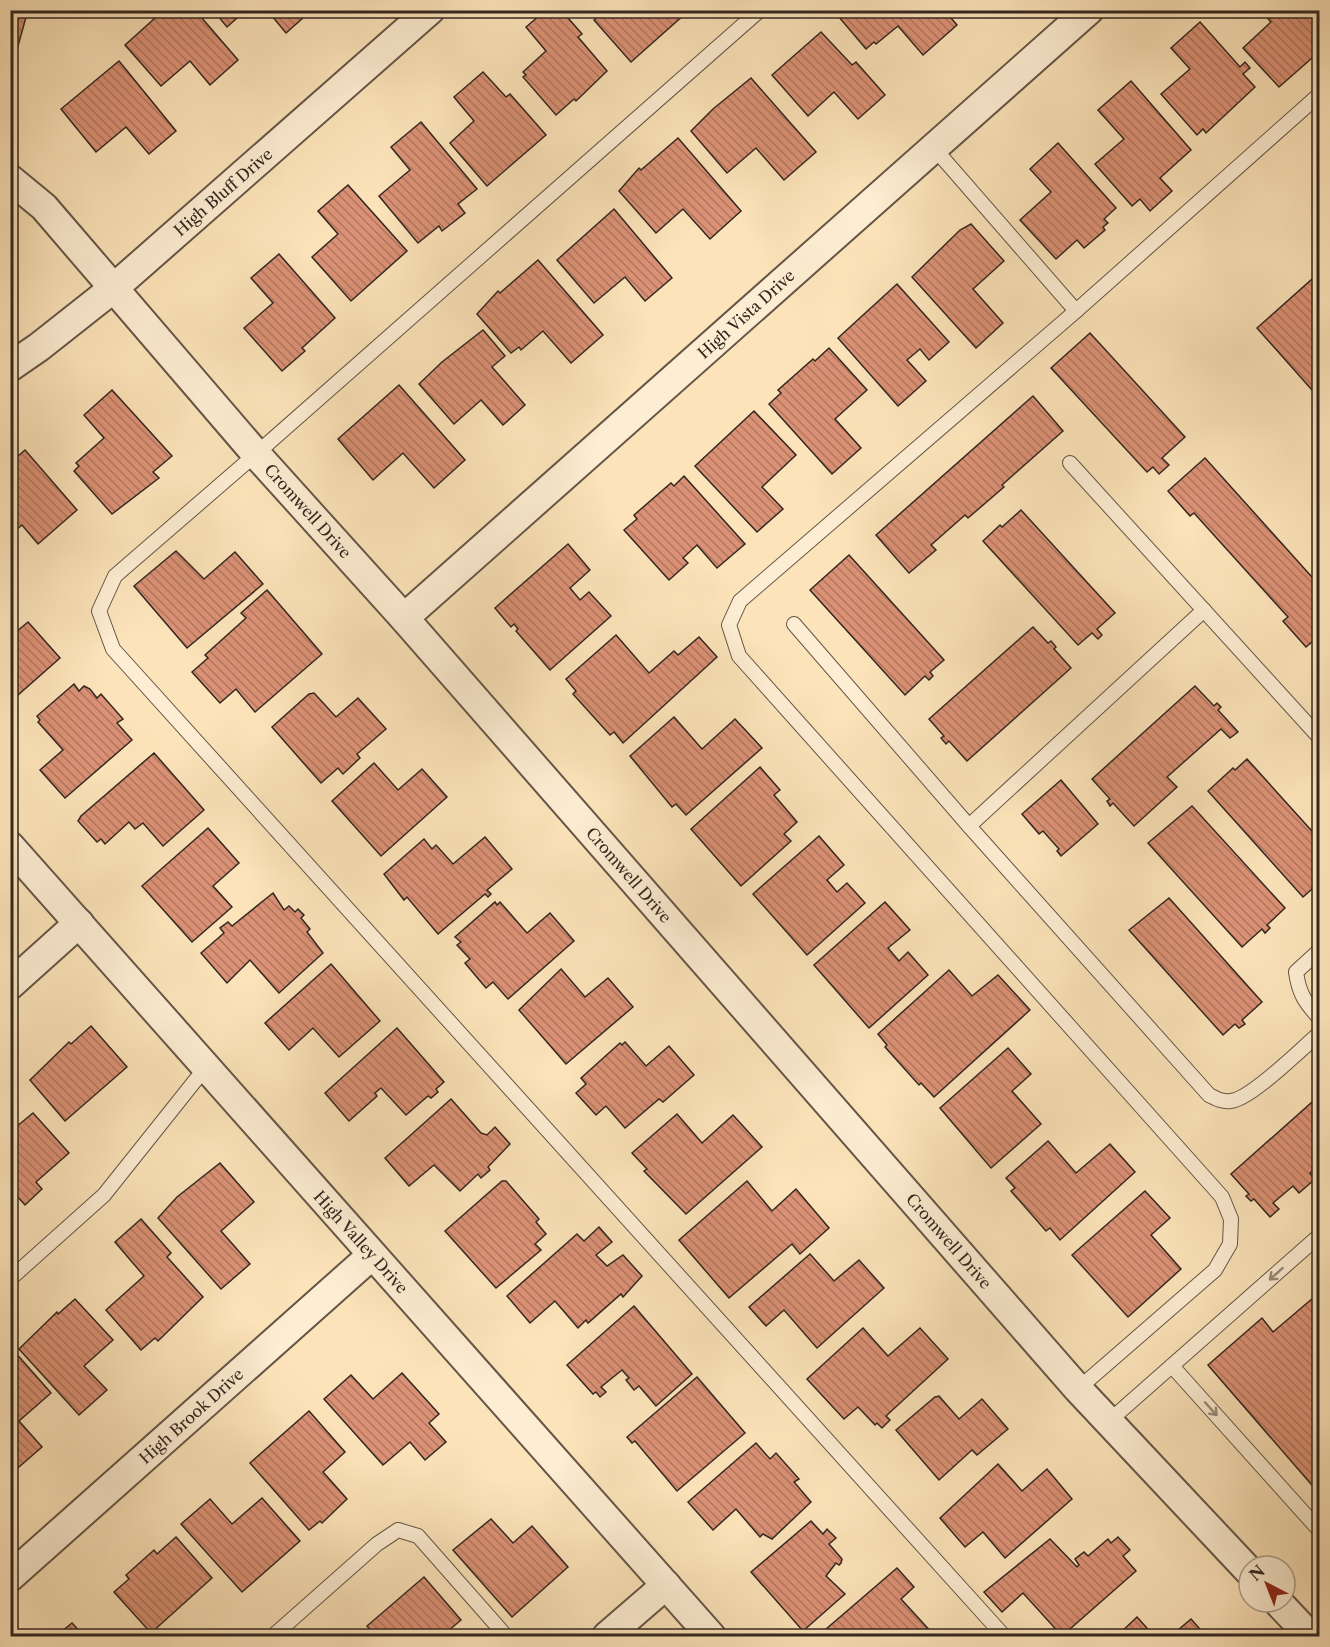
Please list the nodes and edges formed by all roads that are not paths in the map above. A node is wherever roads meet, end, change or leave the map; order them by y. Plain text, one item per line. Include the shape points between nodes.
1 (430, 10) edge
2 (760, 10) edge
3 (1089, 10) edge
4 (1320, 94) edge
5 (934, 148) junction
6 (10, 179) edge
7 (115, 287) junction
8 (1077, 311) junction
9 (10, 367) edge
10 (256, 454) junction
11 (1070, 463) dead end
12 (1204, 609) junction
13 (404, 618) junction
14 (794, 624) dead end
15 (1320, 738) edge
16 (969, 826) junction
17 (10, 846) edge
18 (79, 924) junction
19 (1320, 950) edge
20 (10, 985) edge
21 (1320, 1018) edge
22 (1320, 1033) edge
23 (206, 1067) junction
24 (1320, 1235) edge
25 (372, 1255) junction
26 (10, 1279) edge
27 (1173, 1366) junction
28 (1078, 1389) junction
29 (1108, 1422) junction
30 (1320, 1531) edge
31 (1237, 1558) edge
32 (10, 1576) edge
33 (666, 1585) junction
34 (1289, 1614) edge
35 (273, 1636) edge
36 (506, 1636) edge
37 (607, 1636) edge
38 (711, 1636) edge
39 (1004, 1636) edge
40 (1310, 1636) edge

1 - 7 street, High Bluff Drive
2 - 10 lane
3 - 5 street, High Vista Drive
4 - 8 lane
5 - 8 lane
5 - 13 street, High Vista Drive
6 - 7 street, Cromwell Drive via 44,207
7 - 9 street, High Bluff Drive
7 - 10 street, Cromwell Drive
8 - 28 lane via 740,601 729,625 739,656 1222,1197 1231,1219 1230,1244 1215,1270
10 - 13 street, Cromwell Drive
10 - 39 lane via 115,576 99,611 113,649
11 - 12 lane
12 - 15 lane
12 - 16 lane
13 - 28 street, Cromwell Drive
14 - 16 lane
16 - 22 lane via 1209,1095 1234,1101 1248,1094
17 - 18 street, High Valley Drive
18 - 20 street
18 - 23 street, High Valley Drive
19 - 21 lane via 1296,972 1304,1000
23 - 25 street, High Valley Drive
23 - 26 lane via 104,1195
24 -> 27 lane
25 - 32 street, High Brook Drive
25 - 33 street, High Valley Drive
27 - 29 lane
27 -> 30 lane
28 - 29 street, Cromwell Drive
29 - 31 street, Cromwell Drive
33 - 37 street
33 - 38 street, High Valley Drive
34 - 40 street
35 - 36 lane via 398,1530 418,1536

